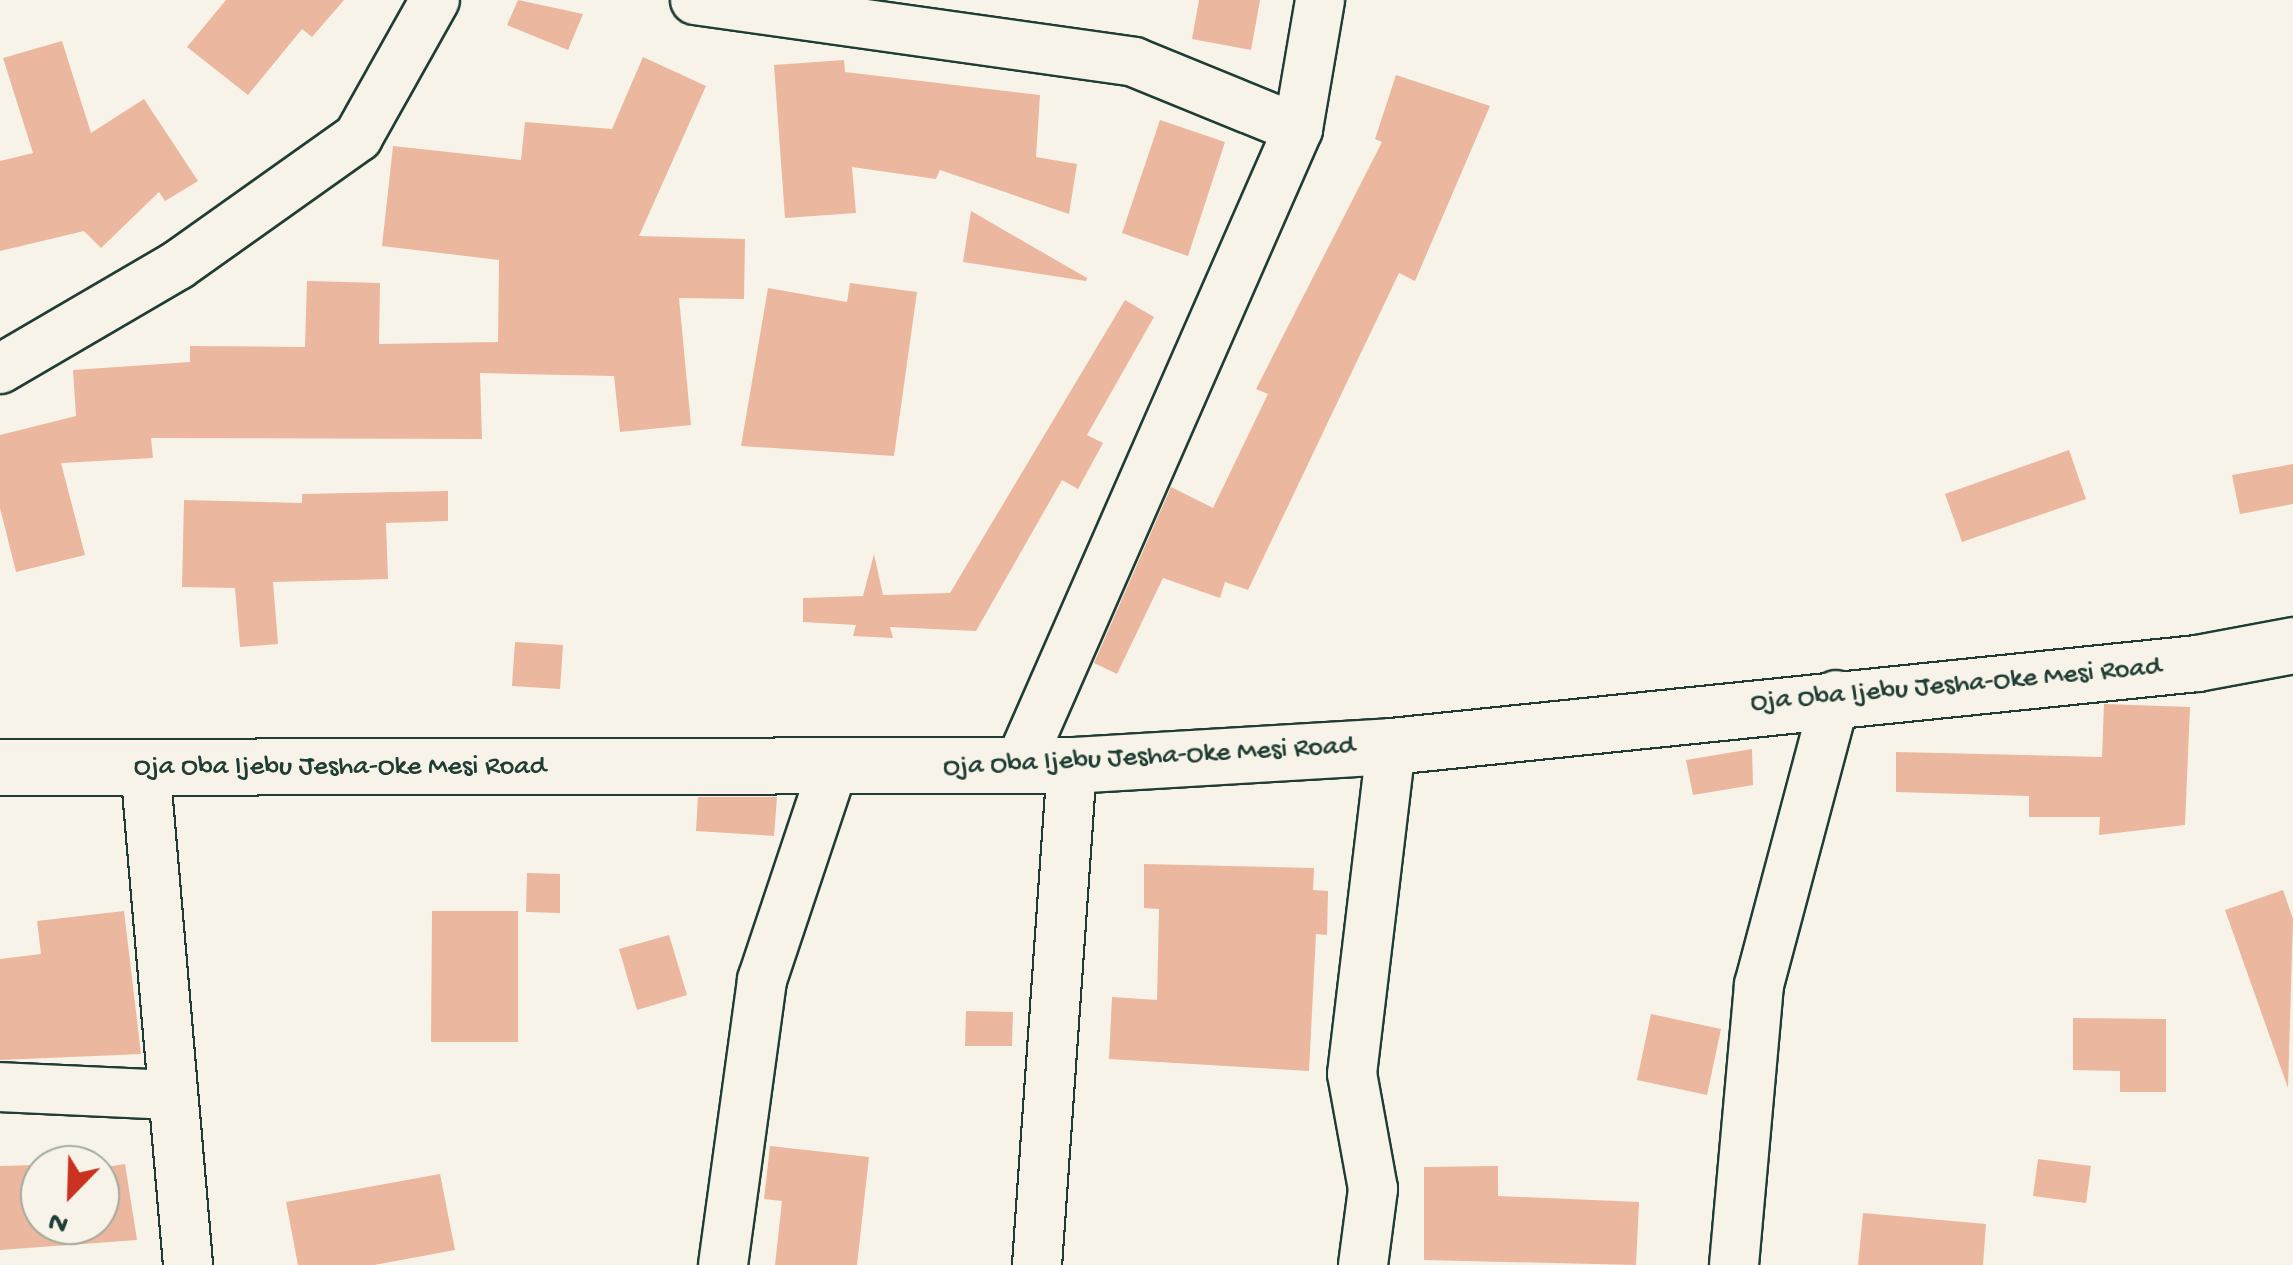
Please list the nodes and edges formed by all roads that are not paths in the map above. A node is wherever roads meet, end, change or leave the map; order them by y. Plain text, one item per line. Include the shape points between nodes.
1 (435, 0) edge
2 (695, 0) edge
3 (1320, 0) edge
4 (1298, 129) junction
5 (0, 369) edge
6 (2293, 645) edge
7 (1836, 695) junction
8 (1391, 746) junction
9 (2, 761) edge
10 (1019, 765) junction
11 (1072, 765) junction
12 (145, 766) junction
13 (832, 771) junction
14 (0, 1087) edge
15 (169, 1095) junction
16 (188, 1265) edge
17 (723, 1265) edge
18 (1036, 1265) edge
19 (1362, 1265) edge
20 (1734, 1265) edge

1 - 5 street via 358,137 178,265
2 - 4 street via 1134,62
3 - 4 street
4 - 10 street
6 - 7 main road, Oja Oba Ijebu Jesha-Oke Mesi Road via 2196,663
7 - 8 main road, Oja Oba Ijebu Jesha-Oke Mesi Road
7 - 20 street via 1759,985
8 - 11 main road, Oja Oba Ijebu Jesha-Oke Mesi Road
8 - 19 street via 1352,1074 1373,1188
9 - 12 main road, Oja Oba Ijebu Jesha-Oke Mesi Road
10 - 11 main road, Oja Oba Ijebu Jesha-Oke Mesi Road
10 - 13 main road, Oja Oba Ijebu Jesha-Oke Mesi Road
11 - 18 street
12 - 13 main road, Oja Oba Ijebu Jesha-Oke Mesi Road
12 - 15 street
13 - 17 street via 762,980
14 - 15 street
15 - 16 street

